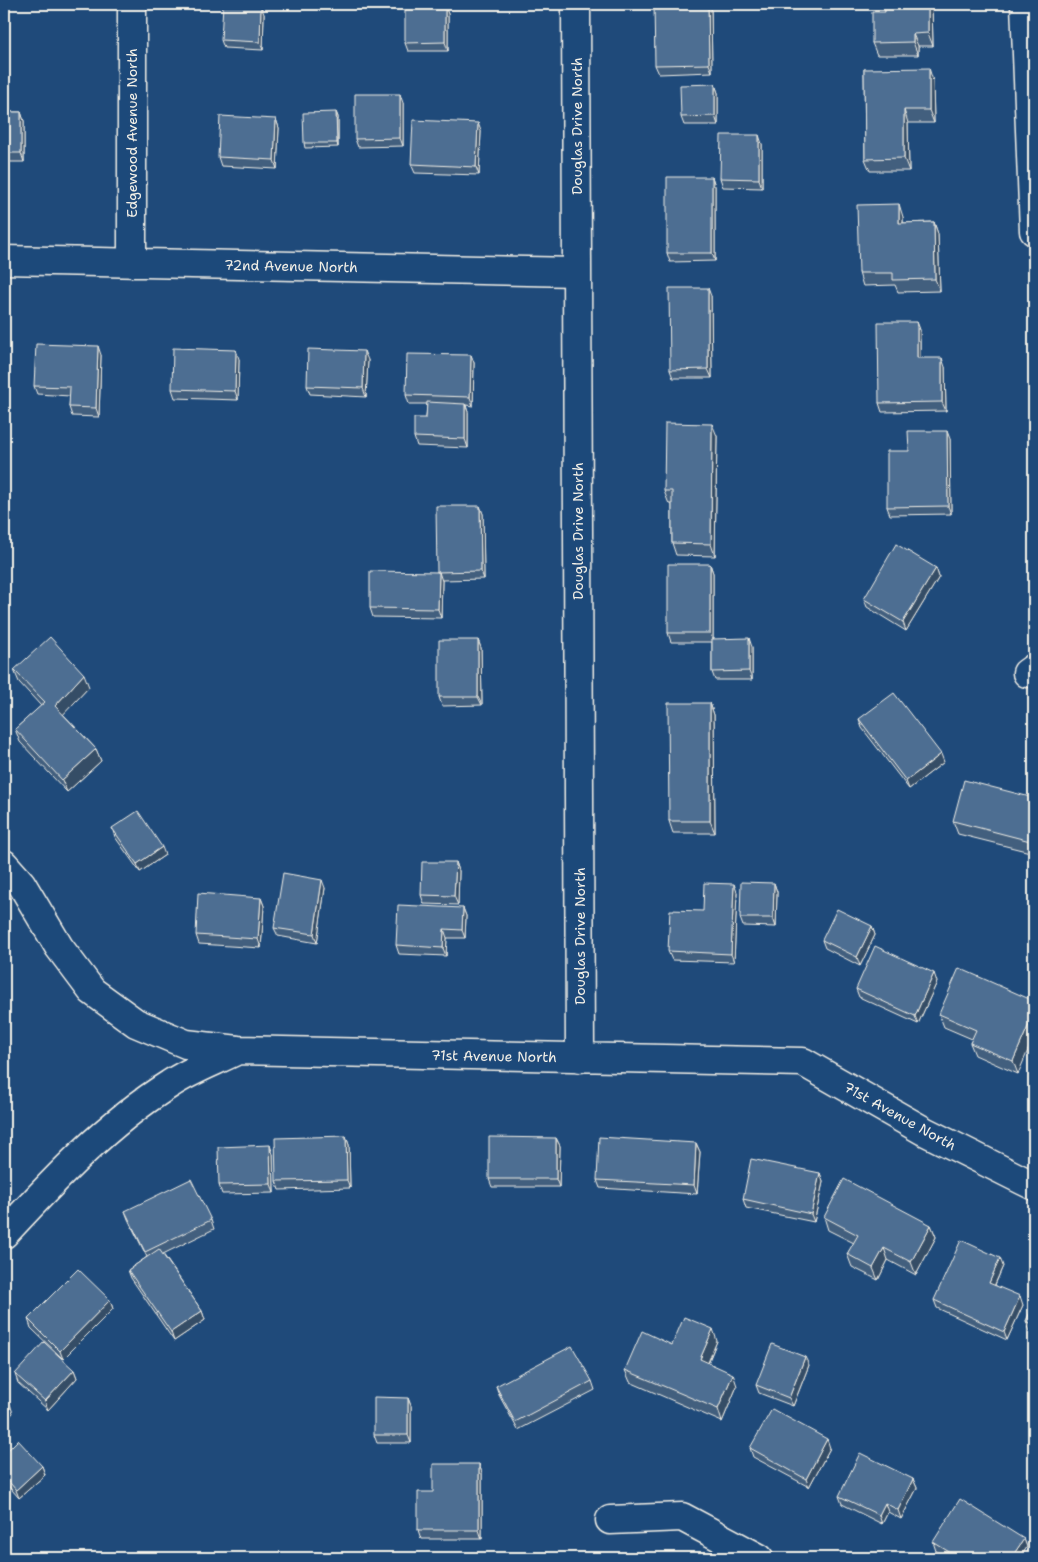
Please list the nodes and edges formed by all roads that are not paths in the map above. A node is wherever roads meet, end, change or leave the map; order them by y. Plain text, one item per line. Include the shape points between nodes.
1 (132, 4) edge
2 (576, 4) edge
3 (1025, 4) edge
4 (1032, 98) edge
5 (1034, 232) edge
6 (4, 260) edge
7 (132, 263) junction
8 (577, 272) junction
9 (4, 864) edge
10 (238, 1050) junction
11 (580, 1058) junction
12 (1034, 1186) edge
13 (4, 1234) edge
14 (610, 1520) dead end
15 (760, 1558) edge

1 - 7 street, Edgewood Avenue North
2 - 8 street, Douglas Drive North
3 - 4 street
4 - 5 street
6 - 7 street, 72nd Avenue North
7 - 8 street, 72nd Avenue North
8 - 11 street, Douglas Drive North
9 - 10 street, 71st Avenue North via 21,883 59,947 92,991 136,1023 186,1044
10 - 11 street, 71st Avenue North
10 - 13 street via 171,1083 112,1125
11 - 12 street, 71st Avenue North via 803,1062 924,1131
14 - 15 street via 682,1517

